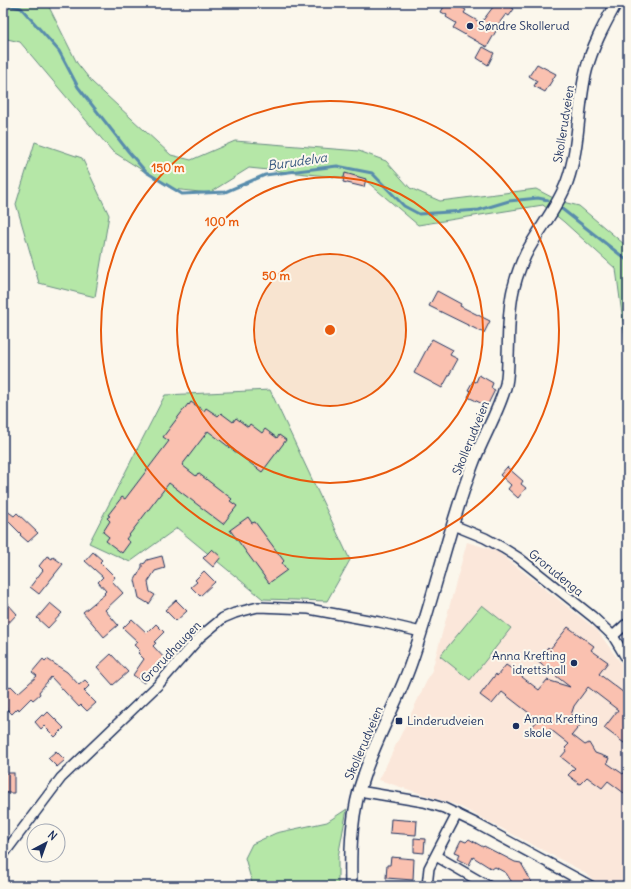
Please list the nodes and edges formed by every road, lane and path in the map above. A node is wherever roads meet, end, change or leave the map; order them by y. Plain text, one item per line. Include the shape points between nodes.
1 (616, 3) edge
2 (453, 525) junction
3 (628, 624) edge
4 (421, 632) junction
5 (613, 636) junction
6 (628, 661) edge
7 (359, 791) junction
8 (457, 814) junction
9 (3, 854) edge
10 (436, 856) junction
11 (351, 886) edge
12 (427, 886) edge
13 (488, 886) edge
14 (591, 886) edge

1 - 2 street, Skollerudveien via 592,51 586,72 568,180 559,201 531,245 518,273 510,305 506,384 472,466
2 - 4 street, Skollerudveien
2 - 5 street, Grorudenga via 485,538 519,558
3 - 5 street
4 - 7 street, Skollerudveien via 404,683
4 - 9 street, Grorudhaugen via 310,609 258,607 223,618 200,637 158,685 61,778
5 - 6 street, Grorudenga
7 - 8 street via 424,802
7 - 11 street, Skollerudveien via 352,827
8 - 10 street
8 - 14 street
10 - 12 street via 429,868
10 - 13 street

